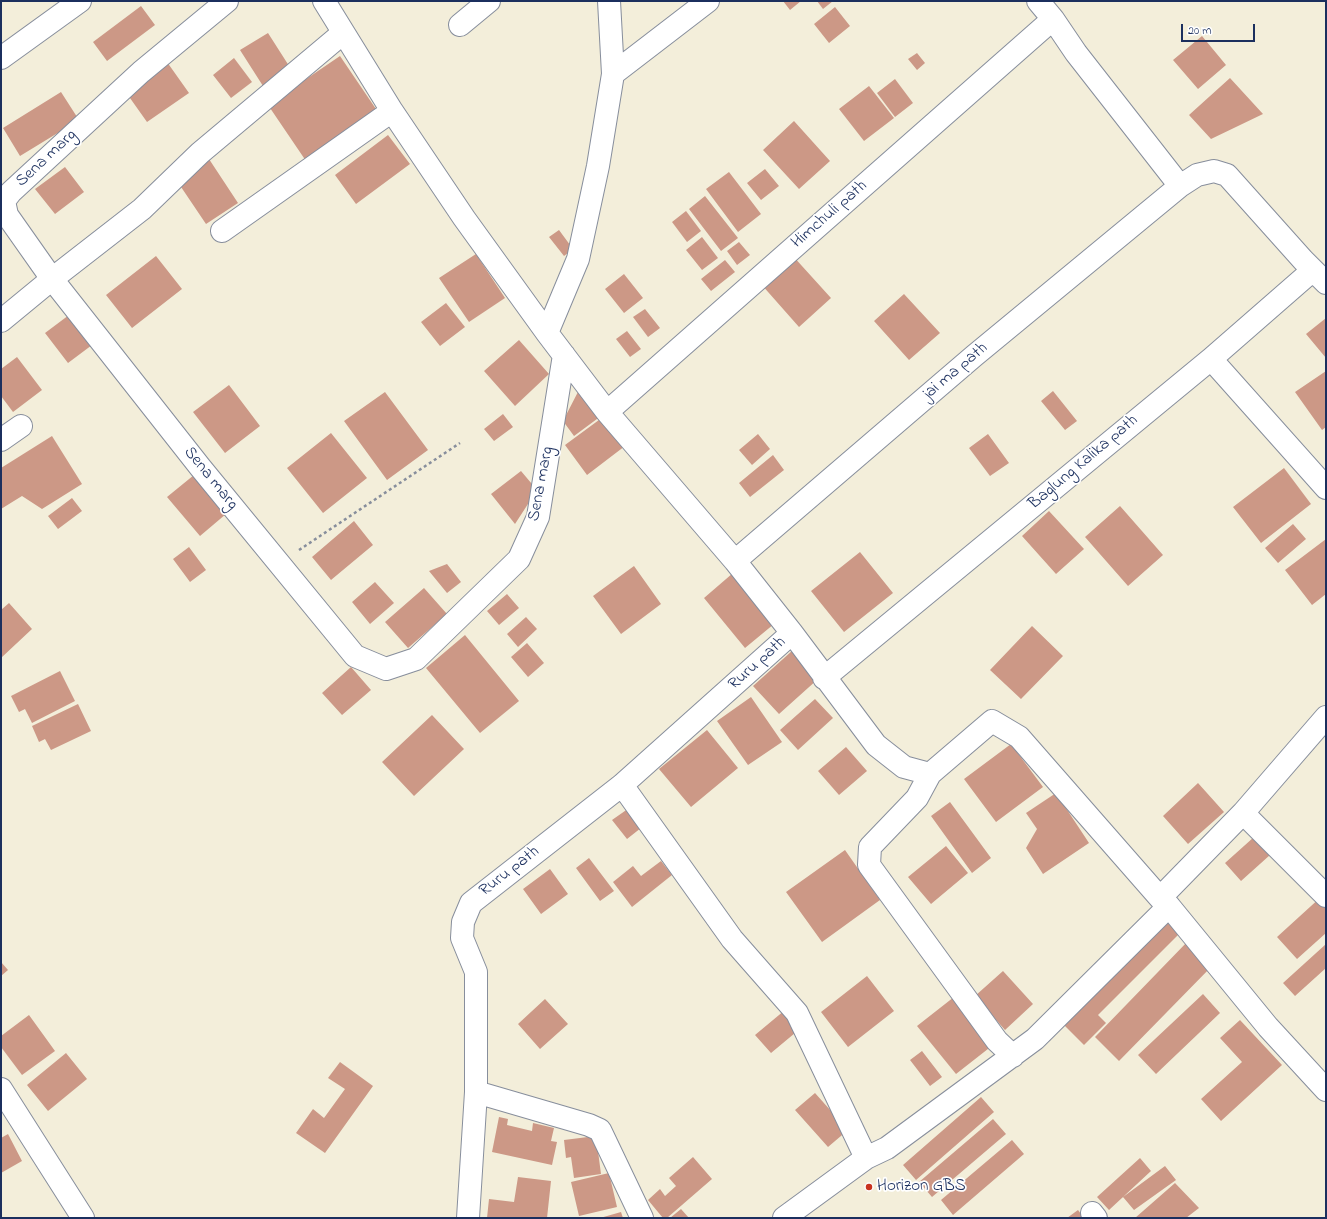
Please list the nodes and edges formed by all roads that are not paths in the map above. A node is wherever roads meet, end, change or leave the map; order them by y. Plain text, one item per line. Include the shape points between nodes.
1 (80, 1) edge
2 (227, 1) edge
3 (324, 1) edge
4 (489, 1) edge
5 (609, 1) edge
6 (708, 1) edge
7 (1038, 1) edge
8 (1053, 19) junction
9 (460, 25) dead end
10 (343, 33) junction
11 (1, 58) edge
12 (613, 74) junction
13 (392, 111) junction
14 (1180, 186) junction
15 (222, 231) dead end
16 (1320, 277) edge
17 (52, 279) junction
18 (1, 321) edge
19 (547, 333) junction
20 (564, 355) junction
21 (1210, 359) junction
22 (607, 412) junction
23 (21, 426) dead end
24 (1, 440) edge
25 (1326, 488) edge
26 (735, 561) junction
27 (792, 633) junction
28 (824, 678) junction
29 (1326, 716) edge
30 (930, 774) junction
31 (622, 785) junction
32 (1243, 813) junction
33 (1326, 896) edge
34 (1164, 902) junction
35 (1012, 1056) junction
36 (1, 1089) edge
37 (1326, 1090) edge
38 (476, 1092) junction
39 (866, 1158) junction
40 (83, 1218) edge
41 (468, 1218) edge
42 (642, 1218) edge
43 (784, 1218) edge

1 - 11 street
2 - 17 street, Sena marg via 141,72 4,201 7,216
3 - 10 street
4 - 9 street
5 - 12 street
6 - 12 street
7 - 8 street
8 - 14 street via 1076,53
8 - 22 street, Himchuli path
10 - 13 street
10 - 17 street via 200,153 142,209
12 - 19 street via 598,166 578,259
13 - 15 street
13 - 19 street via 464,218
14 - 16 street, jai ma path via 1197,175 1214,171 1227,175
14 - 26 street, jai ma path via 974,356
16 - 21 street, Baglung Kalika path
17 - 18 street
17 - 20 street, Sena marg via 200,468 355,656 386,668 416,660 519,559 538,517
19 - 20 street
20 - 22 street
21 - 25 street
21 - 28 street, Baglung Kalika path
22 - 26 street
23 - 24 street
26 - 27 street
27 - 28 street
27 - 31 street, Ruru path
28 - 30 street via 876,745 904,767
29 - 32 street
30 - 34 street via 992,721 1019,737
30 - 35 street via 917,798 870,847 870,865 997,1041
31 - 38 street, Ruru path via 471,903 463,922 462,938 476,972
31 - 39 street via 732,940 796,1013
32 - 33 street
32 - 34 street
34 - 35 street via 1035,1039
34 - 37 street via 1268,1027
35 - 39 street via 887,1148
36 - 40 street
38 - 41 street, Ruru path
38 - 42 street via 600,1130
39 - 43 street

